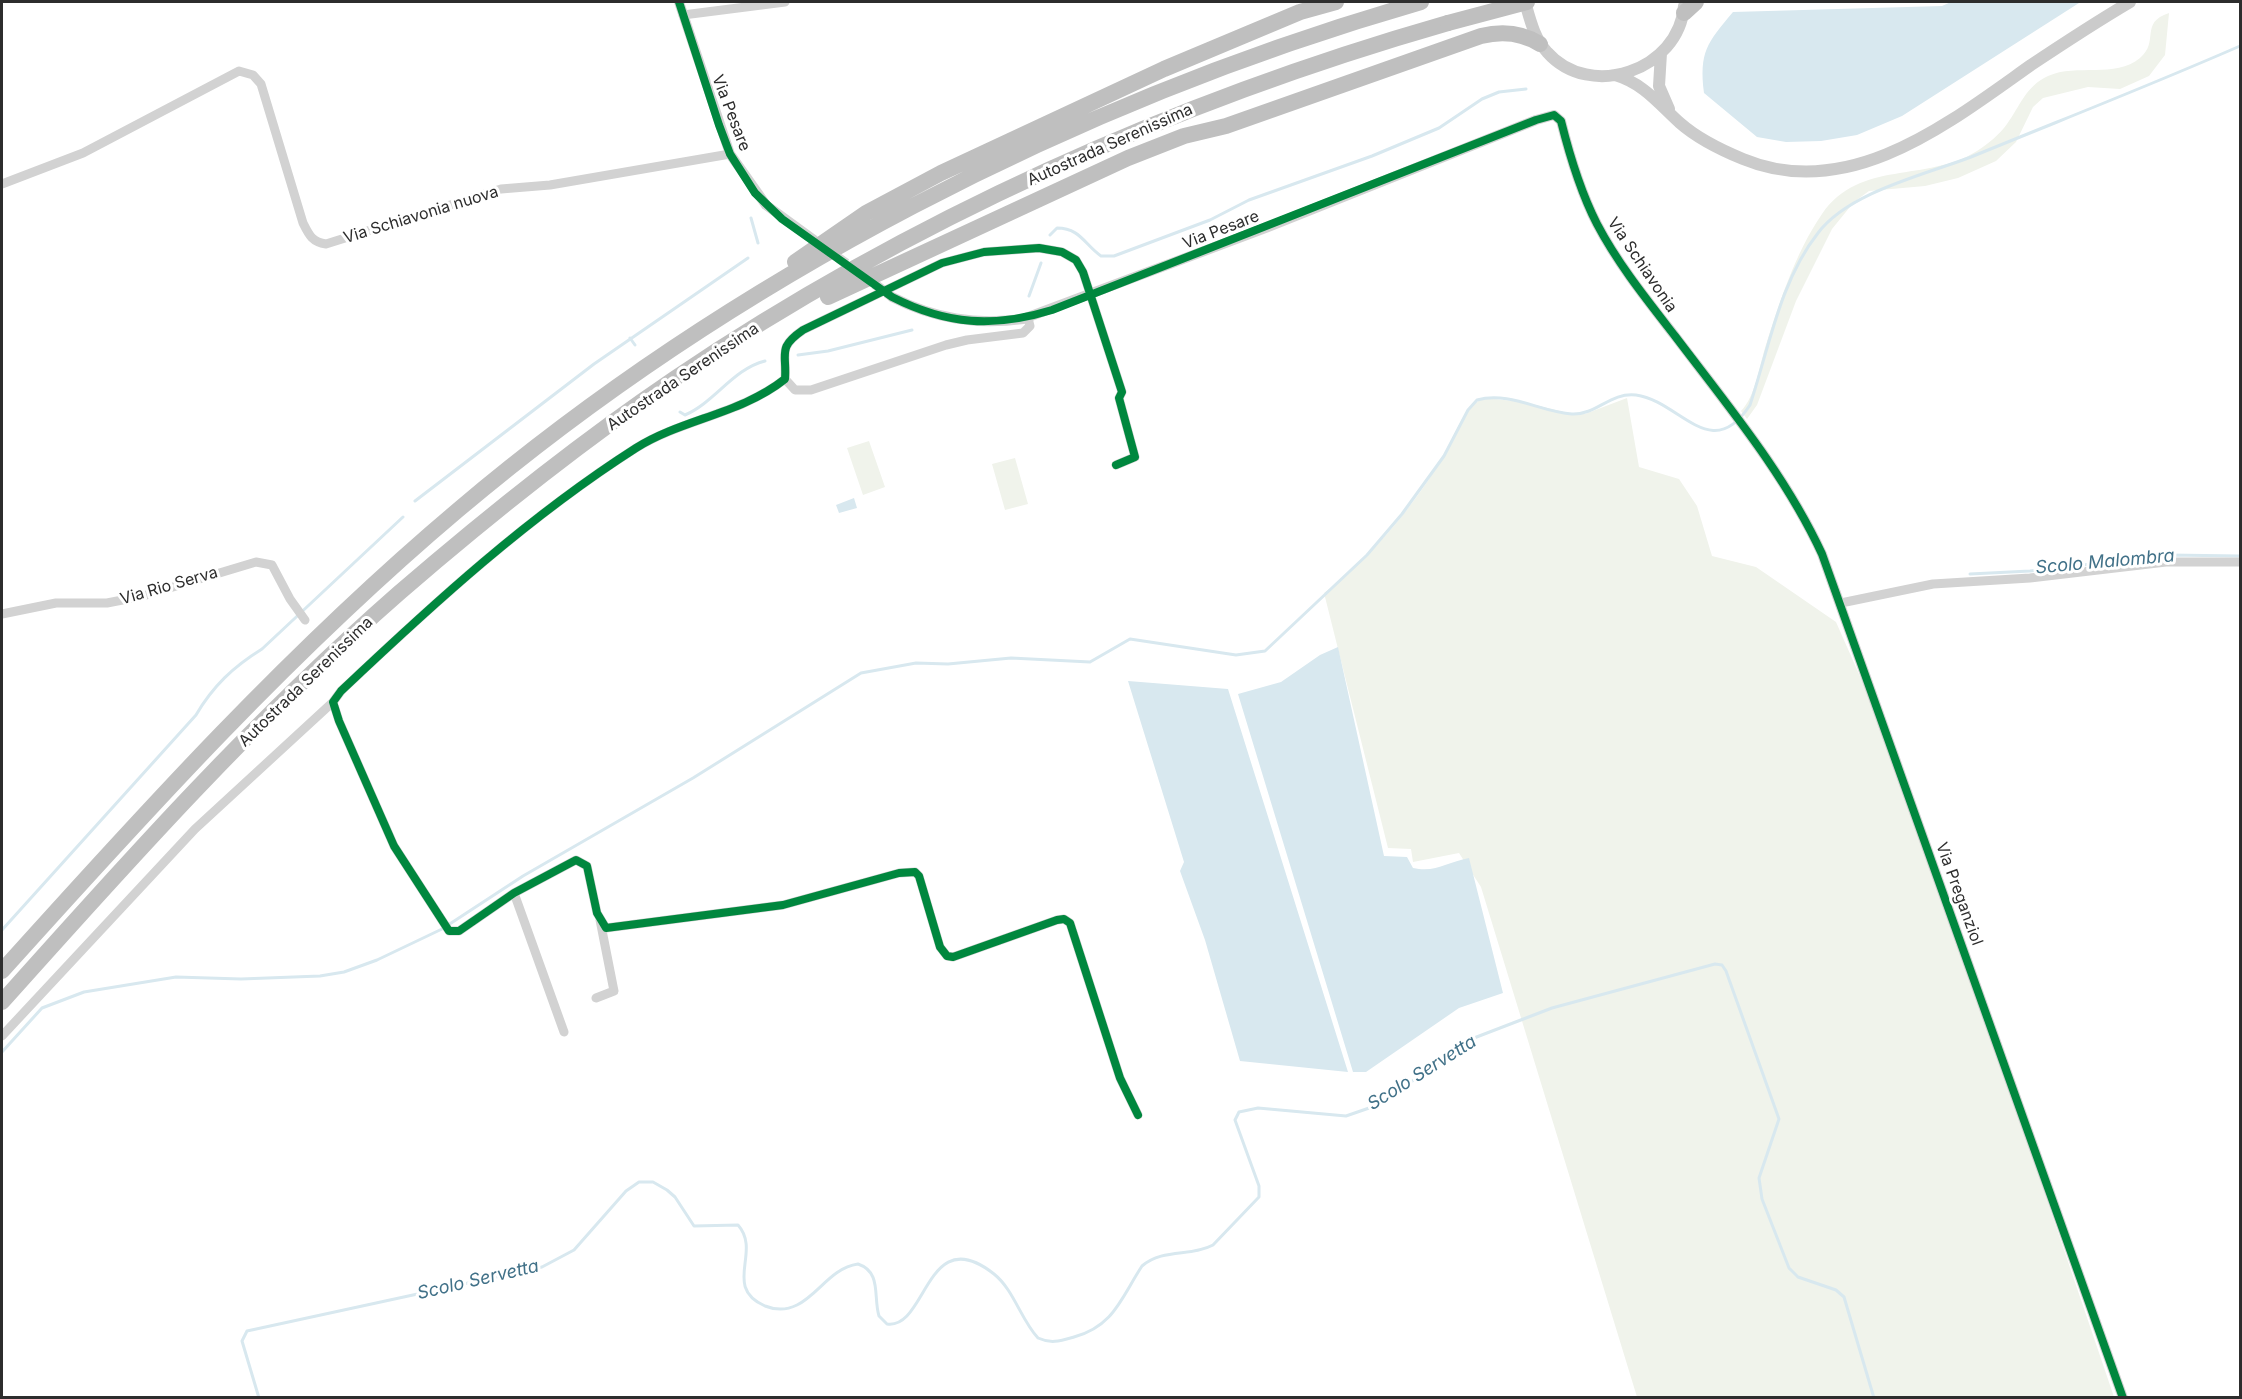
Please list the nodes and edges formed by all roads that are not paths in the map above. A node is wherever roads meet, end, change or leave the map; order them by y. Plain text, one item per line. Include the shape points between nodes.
1 (679, 2) edge
2 (784, 2) edge
3 (1336, 2) edge
4 (1421, 2) edge
5 (1526, 2) edge
6 (1696, 2) edge
7 (2130, 2) edge
8 (1684, 7) edge
9 (683, 15) junction
10 (1540, 44) junction
11 (1661, 53) junction
12 (1615, 75) junction
13 (1670, 113) junction
14 (1554, 116) joint
15 (730, 154) junction
16 (2, 184) edge
17 (814, 240) tunnel mouth
18 (1093, 294) junction
19 (892, 297) tunnel mouth
20 (1028, 318) junction
21 (669, 352) junction
22 (714, 353) junction
23 (785, 380) junction
24 (1734, 413) joint
25 (1116, 465) dead end
26 (2241, 562) edge
27 (1841, 603) junction
28 (2, 614) edge
29 (304, 618) dead end
30 (333, 702) junction
31 (514, 894) junction
32 (600, 920) junction
33 (2, 971) edge
34 (596, 998) dead end
35 (2, 1002) edge
36 (564, 1032) dead end
37 (2, 1036) edge
38 (1138, 1115) dead end
39 (2123, 1398) edge

1 - 9 street, Via Pesare
2 - 9 street
3 - 21 highway via 1300,12 1164,69 941,173 866,213 696,326
4 - 21 highway, Autostrada Serenissima via 1349,22 1260,54 1085,123 869,230
5 - 10 main road
5 - 22 highway, Autostrada Serenissima, bridge via 1356,50 1180,113 1096,149 981,202
6 - 8 highway
7 - 13 main road via 2075,35 1942,128 1882,158 1842,168 1803,172 1744,160 1681,124
8 - 11 main road via 1678,29
9 - 15 street, Via Pesare
10 - 12 main road via 1573,70
10 - 22 highway via 1532,38 1504,32 1480,36 1226,126 1184,136 844,289 740,347
11 - 12 main road via 1641,68
11 - 13 main road via 1659,86
12 - 13 main road via 1640,85
14 - 18 street, Via Pesare
14 - 24 street, Via Schiavonia via 1561,121 1586,202 1613,251
15 - 16 street, Via Schiavonia nuova via 550,185 501,189 326,244 310,237 303,223 261,84 253,75 239,71 83,153
15 - 17 street, Via Pesare via 766,206
18 - 20 street, Via Pesare
18 - 23 street via 1076,260 1062,252 1039,248 957,259 870,297 790,339 783,354
18 - 25 street via 1122,392 1119,398 1135,457
19 - 20 street, Via Pesare via 966,321 990,323
20 - 23 street via 1030,326 1023,333 967,340 811,390 795,390
21 - 33 highway, Autostrada Serenissima via 458,510 332,624 236,718
22 - 35 highway, Autostrada Serenissima via 537,479 359,630 175,813
23 - 30 street via 745,402 639,446 591,478 480,564
24 - 27 street, Via Preganziol via 1802,510
26 - 27 street via 2166,562 2030,578 1933,584
27 - 39 street, Via Preganziol
28 - 29 street, Via Rio Serva via 56,603 107,603 143,596 256,562 272,565
30 - 31 street via 393,846 445,925 452,932 459,931
30 - 37 street via 195,830
31 - 32 street via 561,866 582,861 587,866
31 - 36 street
32 - 34 street via 614,991
32 - 38 street via 606,928 783,905 909,871 919,876 940,947 947,956 1064,919 1075,932 1120,1078

